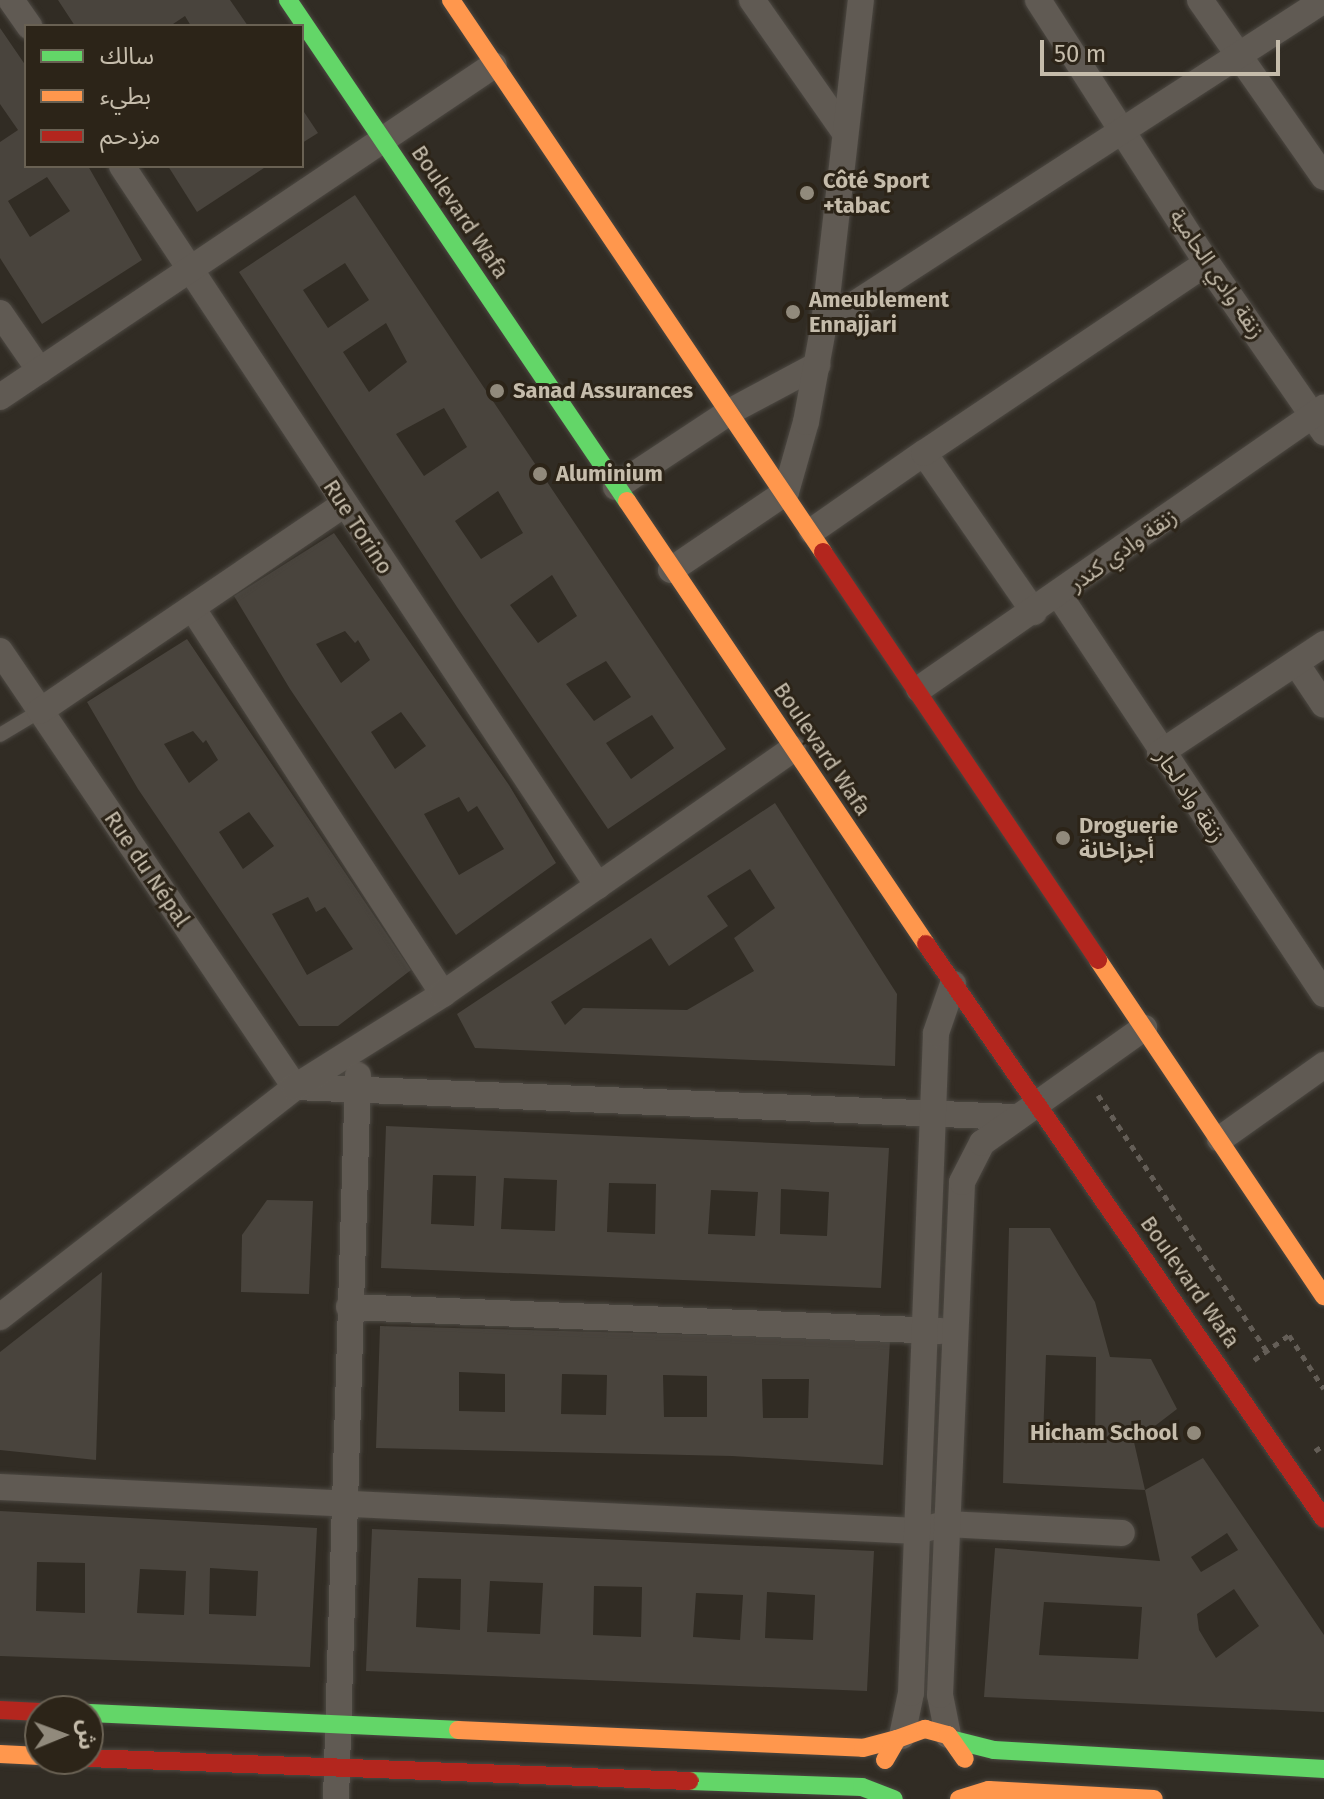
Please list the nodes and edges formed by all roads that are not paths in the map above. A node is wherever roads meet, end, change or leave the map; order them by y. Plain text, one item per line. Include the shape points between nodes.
1 (11, 0) edge
2 (288, 0) edge
3 (451, 0) edge
4 (752, 0) edge
5 (861, 0) edge
6 (1038, 0) edge
7 (1200, 0) edge
8 (1324, 0) edge
9 (28, 24) edge
10 (1239, 57) junction
11 (494, 65) junction
12 (1125, 131) junction
13 (845, 133) junction
14 (384, 142) junction
15 (123, 168) edge
16 (1324, 177) edge
17 (1207, 263) junction
18 (192, 272) junction
19 (0, 313) edge
20 (824, 324) junction
21 (817, 365) junction
22 (40, 371) junction
23 (0, 397) edge
24 (731, 411) junction
25 (1320, 419) edge
26 (924, 453) junction
27 (616, 487) junction
28 (786, 492) junction
29 (343, 505) junction
30 (812, 531) junction
31 (671, 570) junction
32 (1059, 595) junction
33 (193, 609) junction
34 (1034, 612) junction
35 (1324, 644) edge
36 (0, 651) edge
37 (1296, 663) junction
38 (919, 689) junction
39 (1324, 705) edge
40 (40, 711) junction
41 (0, 735) edge
42 (793, 749) junction
43 (1160, 753) junction
44 (598, 886) junction
45 (953, 984) junction
46 (443, 994) junction
47 (1324, 994) edge
48 (1144, 1028) junction
49 (359, 1047) junction
50 (1324, 1065) edge
51 (295, 1087) junction
52 (357, 1089) junction
53 (1037, 1103) junction
54 (933, 1115) junction
55 (1014, 1117) junction
56 (1220, 1139) junction
57 (1324, 1296) edge
58 (349, 1307) junction
59 (0, 1317) edge
60 (925, 1330) junction
61 (955, 1332) junction
62 (0, 1487) edge
63 (342, 1507) junction
64 (1324, 1519) edge
65 (946, 1524) junction
66 (917, 1531) junction
67 (1122, 1533) dead end
68 (0, 1710) edge
69 (24, 1711) edge
70 (104, 1714) edge
71 (338, 1724) junction
72 (900, 1738) junction
73 (951, 1738) junction
74 (0, 1754) edge
75 (24, 1755) edge
76 (104, 1759) edge
77 (338, 1768) junction
78 (1324, 1769) edge
79 (336, 1799) edge
80 (894, 1799) edge
81 (958, 1799) edge
82 (1154, 1799) edge

1 - 9 street
2 - 14 street, Boulevard Wafa
3 - 11 street
4 - 13 street
5 - 13 street
6 - 12 street, زنقة وادي الحامية
7 - 10 street
8 - 10 street
10 - 12 street
10 - 16 street
11 - 14 street
11 - 24 street
12 - 17 street, زنقة وادي الحامية
12 - 20 street
13 - 20 street
14 - 18 street
14 - 27 street, Boulevard Wafa
15 - 18 street, Rue Torino
17 - 25 street, زنقة وادي الحامية
17 - 26 street
18 - 22 street
18 - 29 street, Rue Torino
19 - 22 street
20 - 21 street
21 - 24 street
21 - 28 street
22 - 23 street
24 - 27 street
24 - 28 street
25 - 32 street, زنقة وادي كندر
26 - 30 street
26 - 34 street
27 - 31 street, Boulevard Wafa
28 - 30 street
28 - 31 street
29 - 33 street
29 - 44 street, Rue Torino
30 - 38 street
31 - 42 street, Boulevard Wafa
32 - 34 street, زنقة وادي كندر
32 - 43 street, زنقة واد لحار
33 - 40 street
33 - 46 street
34 - 38 street, زنقة وادي كندر
35 - 37 street
36 - 40 street, Rue du Népal
37 - 39 street
37 - 43 street
38 - 48 street
40 - 41 lane
40 - 51 street, Rue du Népal
42 - 44 street
42 - 45 street, Boulevard Wafa
43 - 47 street, زنقة واد لحار
44 - 46 street
45 - 53 street, Boulevard Wafa
45 - 54 street via 936,1033
46 - 49 street
48 - 53 street
48 - 56 street
49 - 51 street
49 - 52 street
50 - 56 street
51 - 52 street
51 - 59 street
52 - 54 street
52 - 58 street
53 - 55 street
53 - 64 street, Boulevard Wafa
54 - 55 street
54 - 60 street
55 - 61 street via 982,1143 962,1182
56 - 57 street
58 - 60 street
58 - 63 street
60 - 61 street
60 - 66 street
61 - 65 street
62 - 63 street
63 - 66 street
63 - 71 street
65 - 66 street
65 - 67 street
65 - 73 street via 940,1695
66 - 72 street via 911,1693
68 - 69 street
70 - 71 street
71 - 72 street via 863,1748
71 - 77 street
72 - 73 street via 925,1729
72 - 80 street via 883,1769
73 - 78 street via 994,1750
73 - 81 street via 967,1771
74 - 75 street
76 - 77 street
77 - 79 street
77 - 80 street via 862,1787
81 - 82 street via 989,1790

